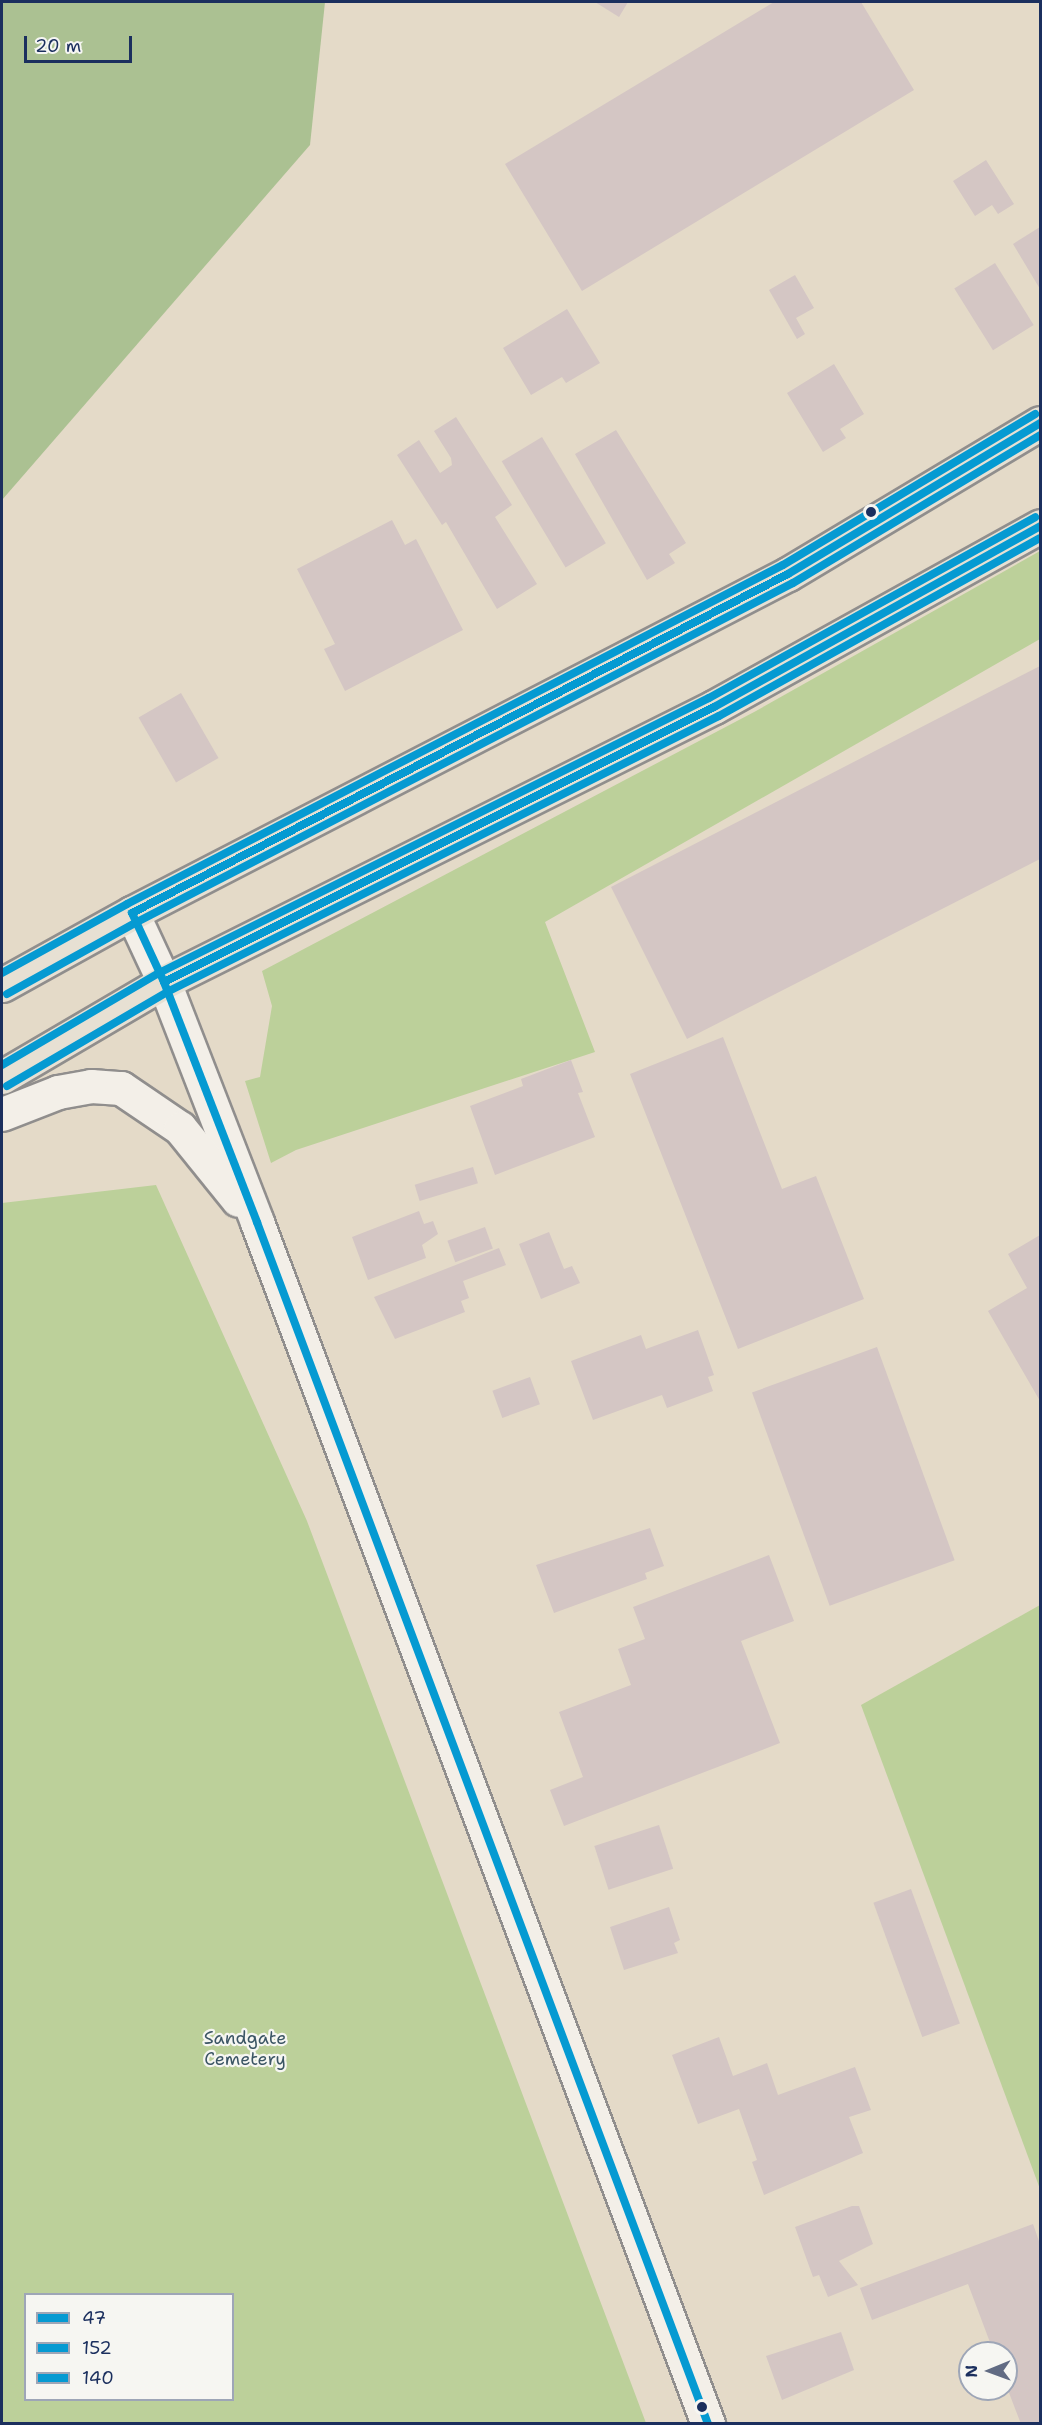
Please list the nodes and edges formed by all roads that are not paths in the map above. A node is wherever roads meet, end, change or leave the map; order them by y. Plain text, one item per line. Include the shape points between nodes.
1 (1041, 423) edge
2 (1041, 526) edge
3 (132, 913) junction
4 (164, 982) junction
5 (2, 985) edge
6 (2, 1077) edge
7 (2, 1114) edge
8 (257, 1222) junction
9 (708, 2424) edge

1 - 3 highway via 788,574
2 - 4 highway via 714,707
3 - 4 main road
3 - 5 highway
4 - 6 highway
4 - 8 main road
7 - 8 main road via 58,1092 91,1086 120,1088 180,1128
8 - 9 main road

